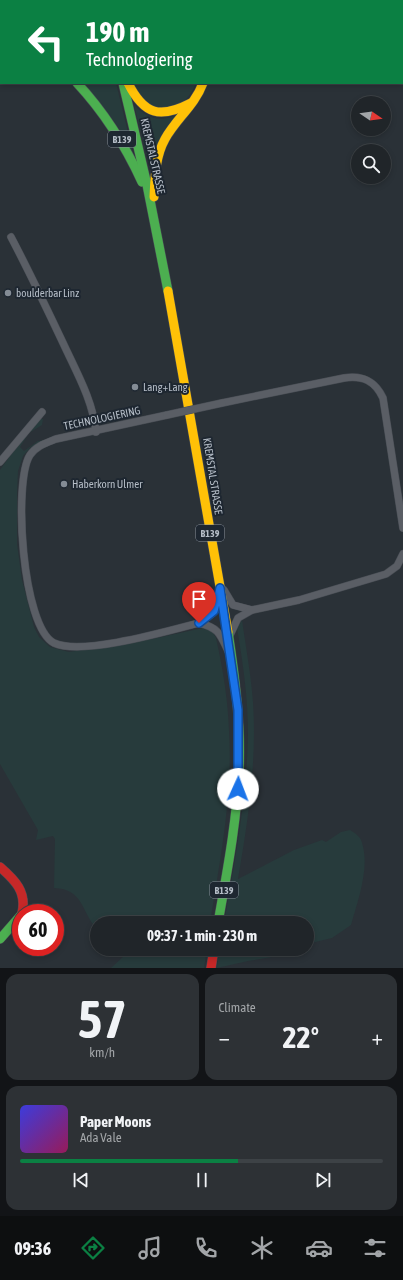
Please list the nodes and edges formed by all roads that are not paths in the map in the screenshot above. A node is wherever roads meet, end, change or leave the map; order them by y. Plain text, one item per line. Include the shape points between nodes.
1 (78, 84) edge
2 (123, 84) edge
3 (129, 84) edge
4 (202, 84) edge
5 (192, 102) junction
6 (151, 204) junction
7 (154, 215) junction
8 (11, 238) dead end
9 (42, 412) dead end
10 (96, 432) junction
11 (0, 462) edge
12 (403, 528) edge
13 (403, 554) edge
14 (217, 575) junction
15 (220, 588) junction
16 (252, 610) junction
17 (199, 623) junction
18 (228, 640) junction
19 (231, 658) junction
20 (0, 867) edge
21 (24, 904) edge
22 (219, 916) edge
23 (12, 925) edge
24 (0, 939) edge
25 (213, 956) edge
26 (211, 968) edge

1 - 6 main road, B139 via 120,134
2 - 6 main road, KREMSTAL STRASSE / B139
3 - 5 main road via 139,102 152,112 166,114
4 - 5 main road, B139
5 - 7 main road, B139 via 159,151 154,172
6 - 7 main road, KREMSTAL STRASSE / B139
7 - 14 main road, KREMSTAL STRASSE / B139
8 - 10 street via 28,268 85,390
9 - 11 street
10 - 12 street, TECHNOLOGIERING, bridge via 354,376 372,382 383,398
10 - 17 street, TECHNOLOGIERING via 43,444 33,452 26,464 23,486 24,565 40,628 54,643 82,647
13 - 16 street via 397,566 386,574 299,600
14 - 15 main road, KREMSTAL STRASSE / B139
14 - 16 street via 233,605
15 - 17 street, TECHNOLOGIERING via 214,611
15 - 18 main road, KREMSTAL STRASSE / B139
16 - 18 street via 241,615 235,622
17 - 19 street via 210,625 217,630
18 - 19 main road, KREMSTAL STRASSE / B139
19 - 22 main road, KREMSTAL STRASSE / B139 via 239,719 239,782 235,828
20 - 21 main road via 19,886 23,893
23 - 24 main road
25 - 26 main road

